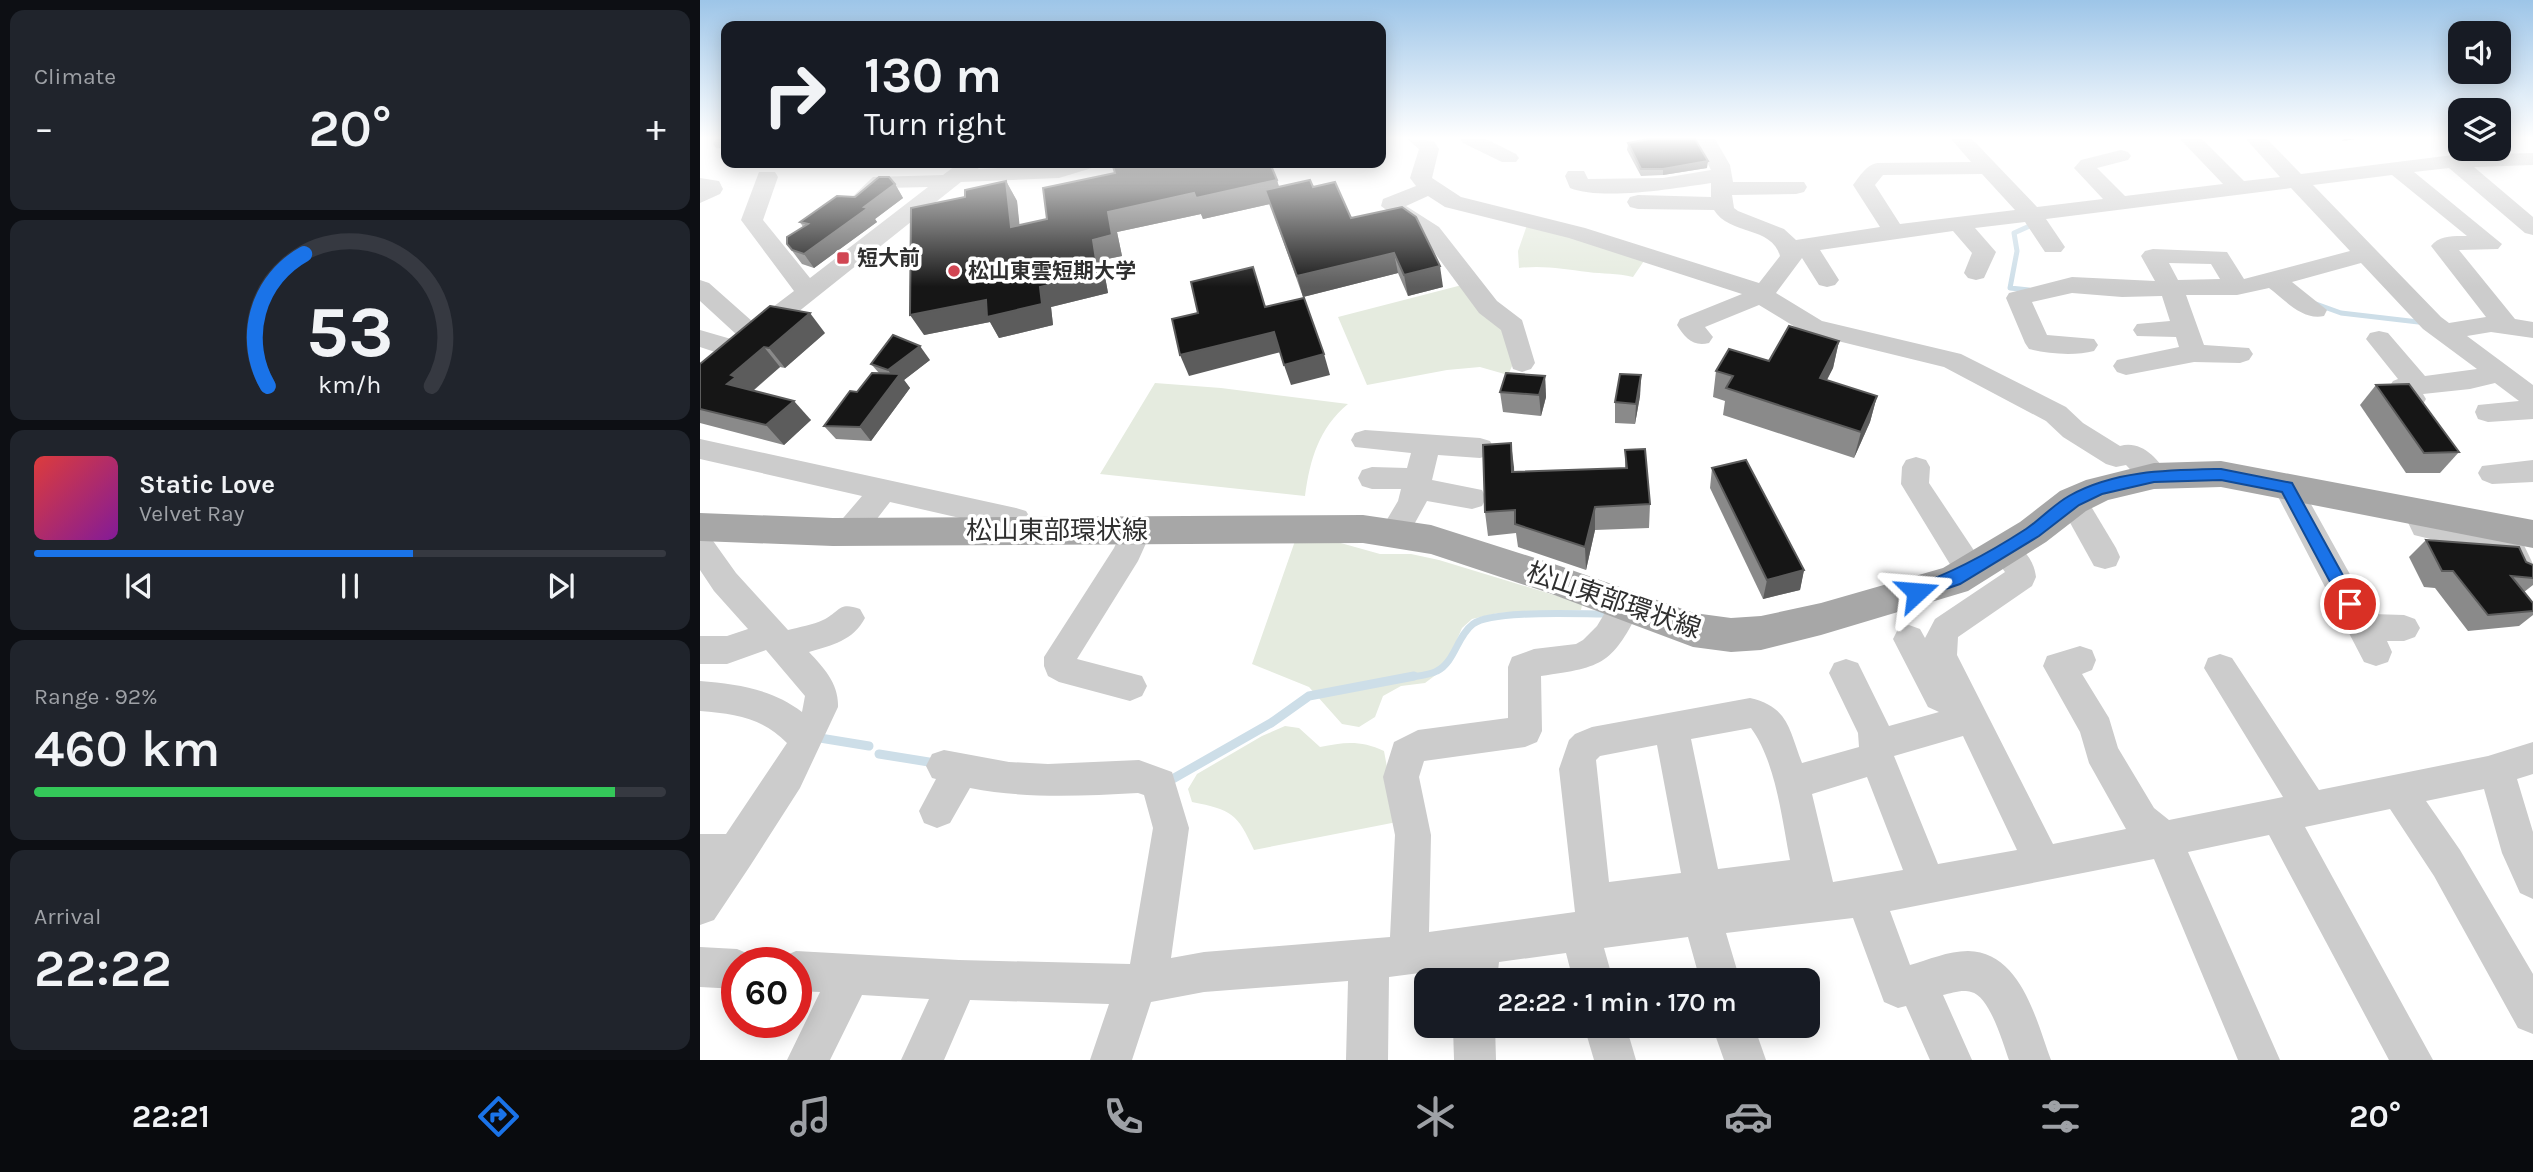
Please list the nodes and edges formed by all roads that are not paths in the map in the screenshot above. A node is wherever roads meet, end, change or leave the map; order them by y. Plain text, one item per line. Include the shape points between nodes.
1 (763, 188) edge
2 (873, 188) edge
3 (933, 188) edge
4 (1428, 188) edge
5 (1429, 188) edge
6 (1697, 188) edge
7 (1742, 188) edge
8 (1866, 188) edge
9 (2007, 188) edge
10 (2105, 188) edge
11 (2236, 188) edge
12 (2303, 188) edge
13 (2421, 188) edge
14 (2492, 188) edge
15 (1722, 189) junction
16 (856, 203) edge
17 (2121, 204) junction
18 (2032, 215) junction
19 (1959, 224) junction
20 (2533, 228) edge
21 (1894, 232) junction
22 (1799, 247) junction
23 (2053, 247) dead end
24 (2367, 254) junction
25 (1976, 273) dead end
26 (1827, 280) dead end
27 (2274, 280) junction
28 (2237, 287) junction
29 (700, 288) edge
30 (2171, 288) junction
31 (807, 291) junction
32 (1763, 294) junction
33 (2315, 310) dead end
34 (2507, 326) junction
35 (2185, 328) junction
36 (2146, 330) dead end
37 (2533, 330) edge
38 (2444, 332) junction
39 (1700, 337) dead end
40 (700, 338) edge
41 (2379, 339) dead end
42 (742, 342) junction
43 (2085, 345) dead end
44 (2194, 354) junction
45 (2240, 354) dead end
46 (1522, 363) dead end
47 (2126, 366) dead end
48 (2499, 373) junction
49 (700, 377) edge
50 (2533, 398) edge
51 (2533, 410) edge
52 (2488, 412) dead end
53 (1365, 440) dead end
54 (1427, 444) junction
55 (1480, 448) edge
56 (700, 449) edge
57 (1916, 467) dead end
58 (2533, 471) edge
59 (2492, 473) dead end
60 (2154, 476) junction
61 (1372, 478) dead end
62 (1416, 484) junction
63 (2287, 487) junction
64 (884, 489) junction
65 (1472, 498) dead end
66 (2073, 501) junction
67 (2418, 512) junction
68 (700, 527) edge
69 (1007, 530) junction
70 (1137, 530) junction
71 (847, 531) junction
72 (1394, 533) junction
73 (2533, 534) edge
74 (2004, 550) junction
75 (2105, 557) dead end
76 (706, 568) edge
77 (2521, 569) edge
78 (1970, 570) junction
79 (1626, 605) junction
80 (849, 618) dead end
81 (2404, 628) dead end
82 (777, 639) junction
83 (1909, 639) dead end
84 (700, 650) edge
85 (2080, 660) dead end
86 (2220, 667) dead end
87 (1846, 673) dead end
88 (1130, 686) dead end
89 (700, 696) edge
90 (1963, 721) junction
91 (1671, 727) junction
92 (807, 740) junction
93 (1877, 751) junction
94 (2533, 758) edge
95 (2496, 770) junction
96 (1792, 783) junction
97 (2398, 791) junction
98 (937, 811) dead end
99 (2295, 812) junction
100 (2164, 839) junction
101 (700, 852) edge
102 (737, 853) junction
103 (2043, 864) junction
104 (2533, 880) edge
105 (1928, 885) junction
106 (1815, 889) junction
107 (1866, 896) junction
108 (1702, 903) junction
109 (700, 906) edge
110 (1590, 921) junction
111 (1409, 955) junction
112 (1369, 960) junction
113 (1479, 962) edge
114 (700, 967) edge
115 (721, 968) edge
116 (1592, 968) edge
117 (1717, 968) edge
118 (812, 971) edge
119 (852, 972) junction
120 (959, 980) junction
121 (1142, 983) junction
122 (1917, 984) junction
123 (2533, 1013) edge
124 (1474, 1038) edge
125 (1609, 1038) edge
126 (1737, 1038) edge
127 (808, 1060) edge
128 (922, 1060) edge
129 (1111, 1060) edge
130 (1367, 1060) edge
131 (1475, 1060) edge
132 (1615, 1060) edge
133 (1745, 1060) edge
134 (1951, 1060) edge
135 (2030, 1060) edge
136 (2259, 1060) edge
137 (2412, 1060) edge

1 - 31 street via 752,220
2 - 16 street
3 - 31 street
4 - 46 street via 1391,204 1431,232 1488,307 1513,326
5 - 32 street via 1453,202 1590,237
6 - 15 street
7 - 15 street
8 - 21 street
9 - 18 street
10 - 17 street
11 - 17 street
12 - 24 street
13 - 34 street via 2490,244 2443,246
14 - 20 street via 2517,206
15 - 22 street via 1731,216
17 - 18 street
18 - 19 street
18 - 23 street
19 - 21 street
19 - 25 street via 1984,252
21 - 22 street
22 - 26 street
22 - 32 street
24 - 27 street
24 - 38 street
27 - 28 street
27 - 33 street
28 - 30 street
28 - 30 street via 2219,257 2153,256
29 - 42 street
30 - 35 street
30 - 43 street via 2072,285 2018,298 2038,343
31 - 42 street
32 - 39 street via 1689,325
32 - 60 street via 1814,327 1952,360 2056,414 2116,457 2131,453
34 - 37 street
34 - 38 street via 2491,324
35 - 36 street
35 - 44 street
38 - 48 street
40 - 42 street
41 - 48 street via 2415,392
42 - 49 street
44 - 45 street
44 - 47 street
48 - 50 street
51 - 52 street
53 - 54 street
54 - 55 street
54 - 62 street
56 - 64 street
57 - 78 street via 1915,484
58 - 59 street
60 - 63 main road, 松山東部環状線 via 2221,474
60 - 66 main road, 松山東部環状線 via 2099,489
61 - 62 street
62 - 65 street
62 - 72 street via 1412,502
63 - 67 main road, 松山東部環状線
63 - 81 street via 2369,639
64 - 69 street via 1016,519
64 - 71 street
66 - 74 main road, 松山東部環状線
66 - 75 street
67 - 73 main road, 松山東部環状線
67 - 77 street via 2424,527 2510,547
68 - 71 main road, 松山東部環状線
69 - 70 main road, 松山東部環状線
69 - 71 main road, 松山東部環状線
70 - 72 main road, 松山東部環状線 via 1363,529
70 - 88 street via 1060,657 1060,666 1071,672
72 - 79 main road, 松山東部環状線 via 1431,540
74 - 78 main road, 松山東部環状線
74 - 90 street via 2020,568 2021,577 1956,620 1940,641
76 - 82 street
78 - 79 main road, 松山東部環状線 via 1917,592 1761,633 1693,630
79 - 111 street via 1609,634 1583,659 1524,667 1525,732 1418,746 1406,753 1401,777 1413,835
80 - 82 street via 834,631
82 - 84 street
82 - 92 street via 821,694 821,707
83 - 90 street
85 - 100 street via 2059,666 2098,729 2101,752 2141,820
86 - 99 street
87 - 93 street via 1875,733
89 - 92 street via 768,707 788,719
90 - 93 street
90 - 103 street
91 - 96 street via 1750,713 1762,716 1772,729
91 - 108 street
91 - 110 street via 1597,741 1578,755
92 - 102 street
93 - 96 street
93 - 105 street
94 - 95 street
95 - 97 street
95 - 104 street
96 - 106 street
97 - 99 street
97 - 123 street via 2447,863
98 - 121 street via 953,768 1009,779 1139,776 1159,784 1171,828
99 - 100 street
99 - 137 street
100 - 103 street
100 - 136 street
101 - 102 street
102 - 109 street
103 - 105 street
105 - 107 street
106 - 107 street
106 - 108 street
107 - 122 street via 1898,988
108 - 110 street
108 - 117 street
110 - 113 street
110 - 116 street
111 - 112 street
111 - 113 street
112 - 121 street via 1204,972
112 - 130 street
114 - 115 street
118 - 119 street
119 - 120 street
119 - 127 street
120 - 121 street
120 - 128 street
121 - 129 street
122 - 134 street
122 - 135 street via 1969,971 1987,974 1997,983
124 - 131 street
125 - 132 street
126 - 133 street

